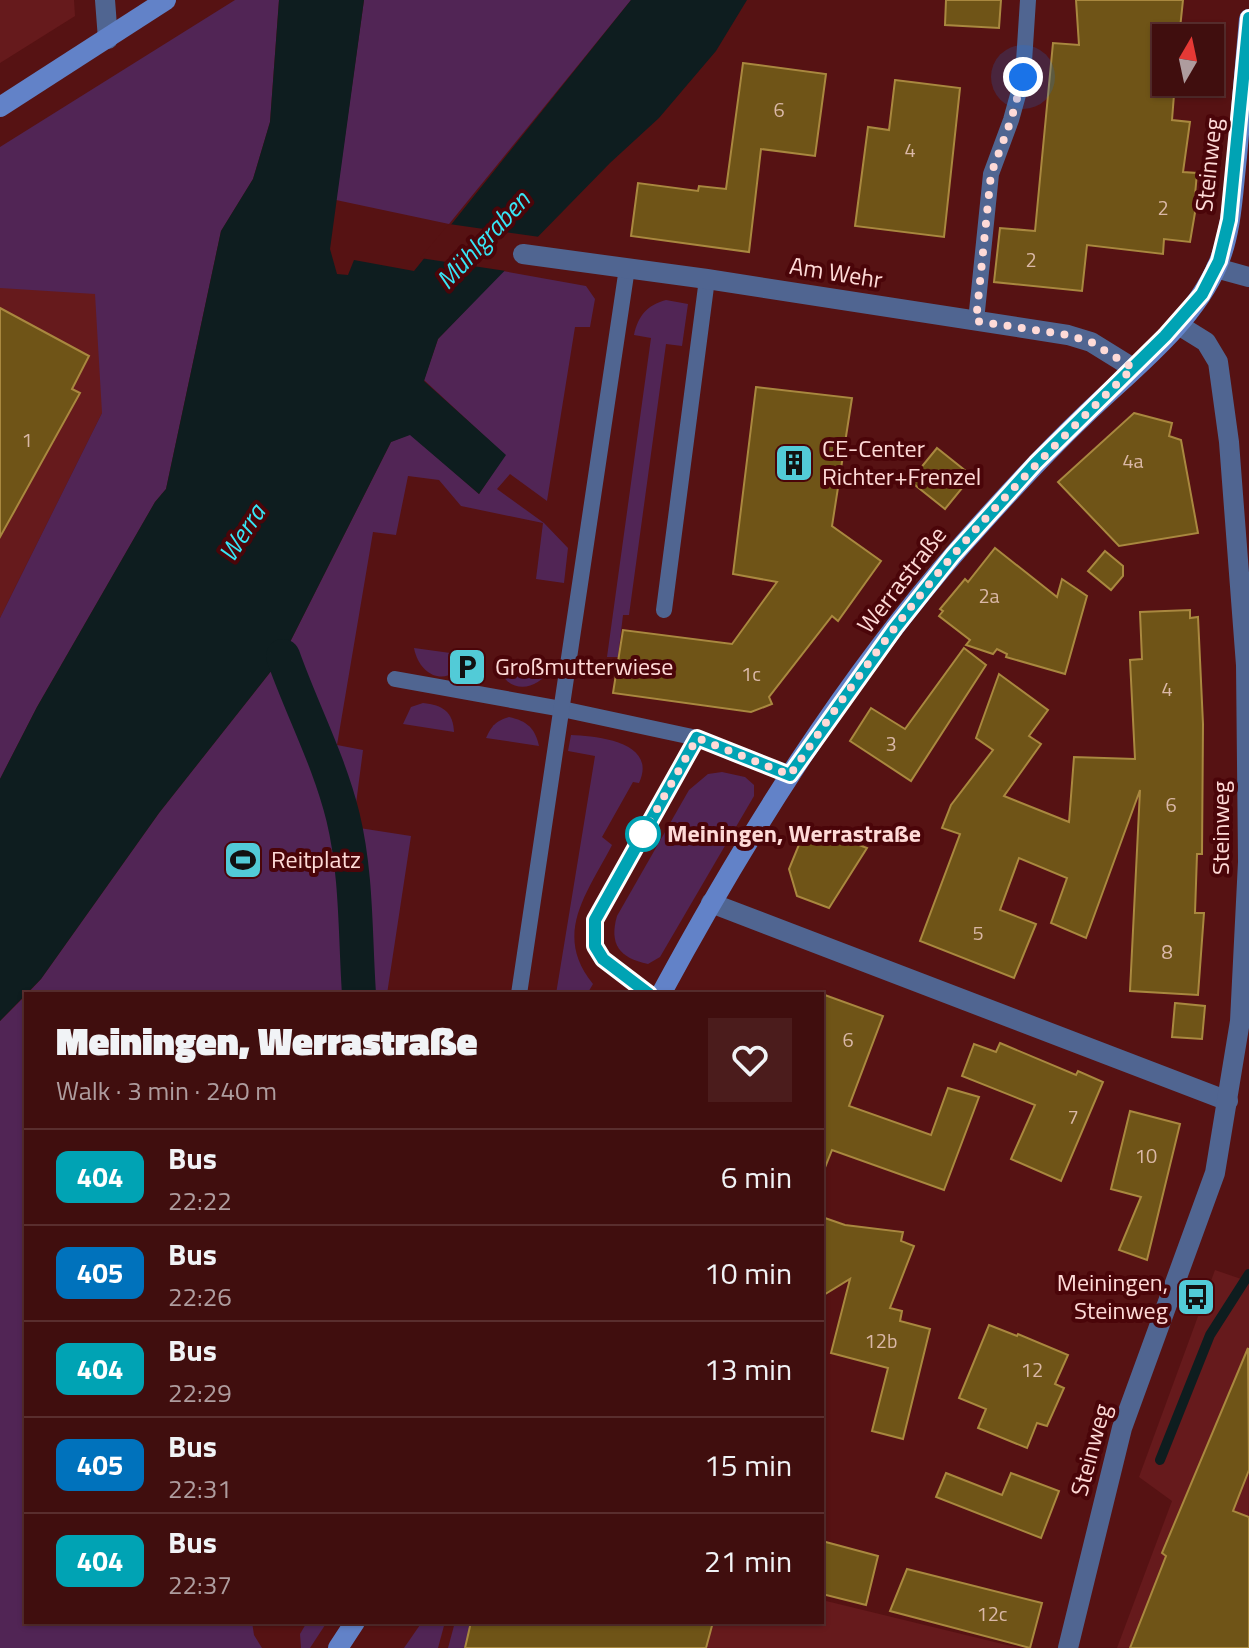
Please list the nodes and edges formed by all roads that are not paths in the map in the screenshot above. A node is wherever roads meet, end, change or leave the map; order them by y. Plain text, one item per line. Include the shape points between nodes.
1 (105, 0) edge
2 (166, 0) edge
3 (1028, 0) edge
4 (1249, 19) edge
5 (108, 39) junction
6 (0, 107) edge
7 (523, 254) dead end
8 (627, 268) junction
9 (1216, 268) junction
10 (1249, 277) edge
11 (707, 279) junction
12 (976, 321) junction
13 (1177, 324) junction
14 (1133, 368) junction
15 (664, 610) dead end
16 (395, 679) dead end
17 (562, 709) junction
18 (697, 738) junction
19 (790, 775) junction
20 (711, 903) junction
21 (519, 992) edge
22 (646, 992) edge
23 (662, 992) edge
24 (1228, 1101) junction
25 (354, 1624) edge
26 (338, 1648) edge
27 (1068, 1648) edge

1 - 5 street
2 - 5 street
3 - 12 lane via 1023,77 991,174
4 - 9 street, Steinweg via 1229,220
5 - 6 street
7 - 8 street, Am Wehr
8 - 11 street, Am Wehr
8 - 17 lane
9 - 10 street
9 - 13 street, Steinweg
11 - 12 street, Am Wehr
11 - 15 lane
12 - 14 street, Am Wehr via 1068,335 1091,342
13 - 14 street, Werrastraße
13 - 24 street, Steinweg via 1206,342 1218,362 1245,650 1248,862 1240,1021
14 - 19 street, Werrastraße via 1036,463 953,555
16 - 17 lane
17 - 18 lane
17 - 21 lane
18 - 19 lane
18 - 22 lane via 595,920 595,946 603,959
19 - 20 street, Werrastraße
20 - 23 street, Werrastraße
20 - 24 street
24 - 27 street, Steinweg via 1215,1173 1122,1428
25 - 26 street

